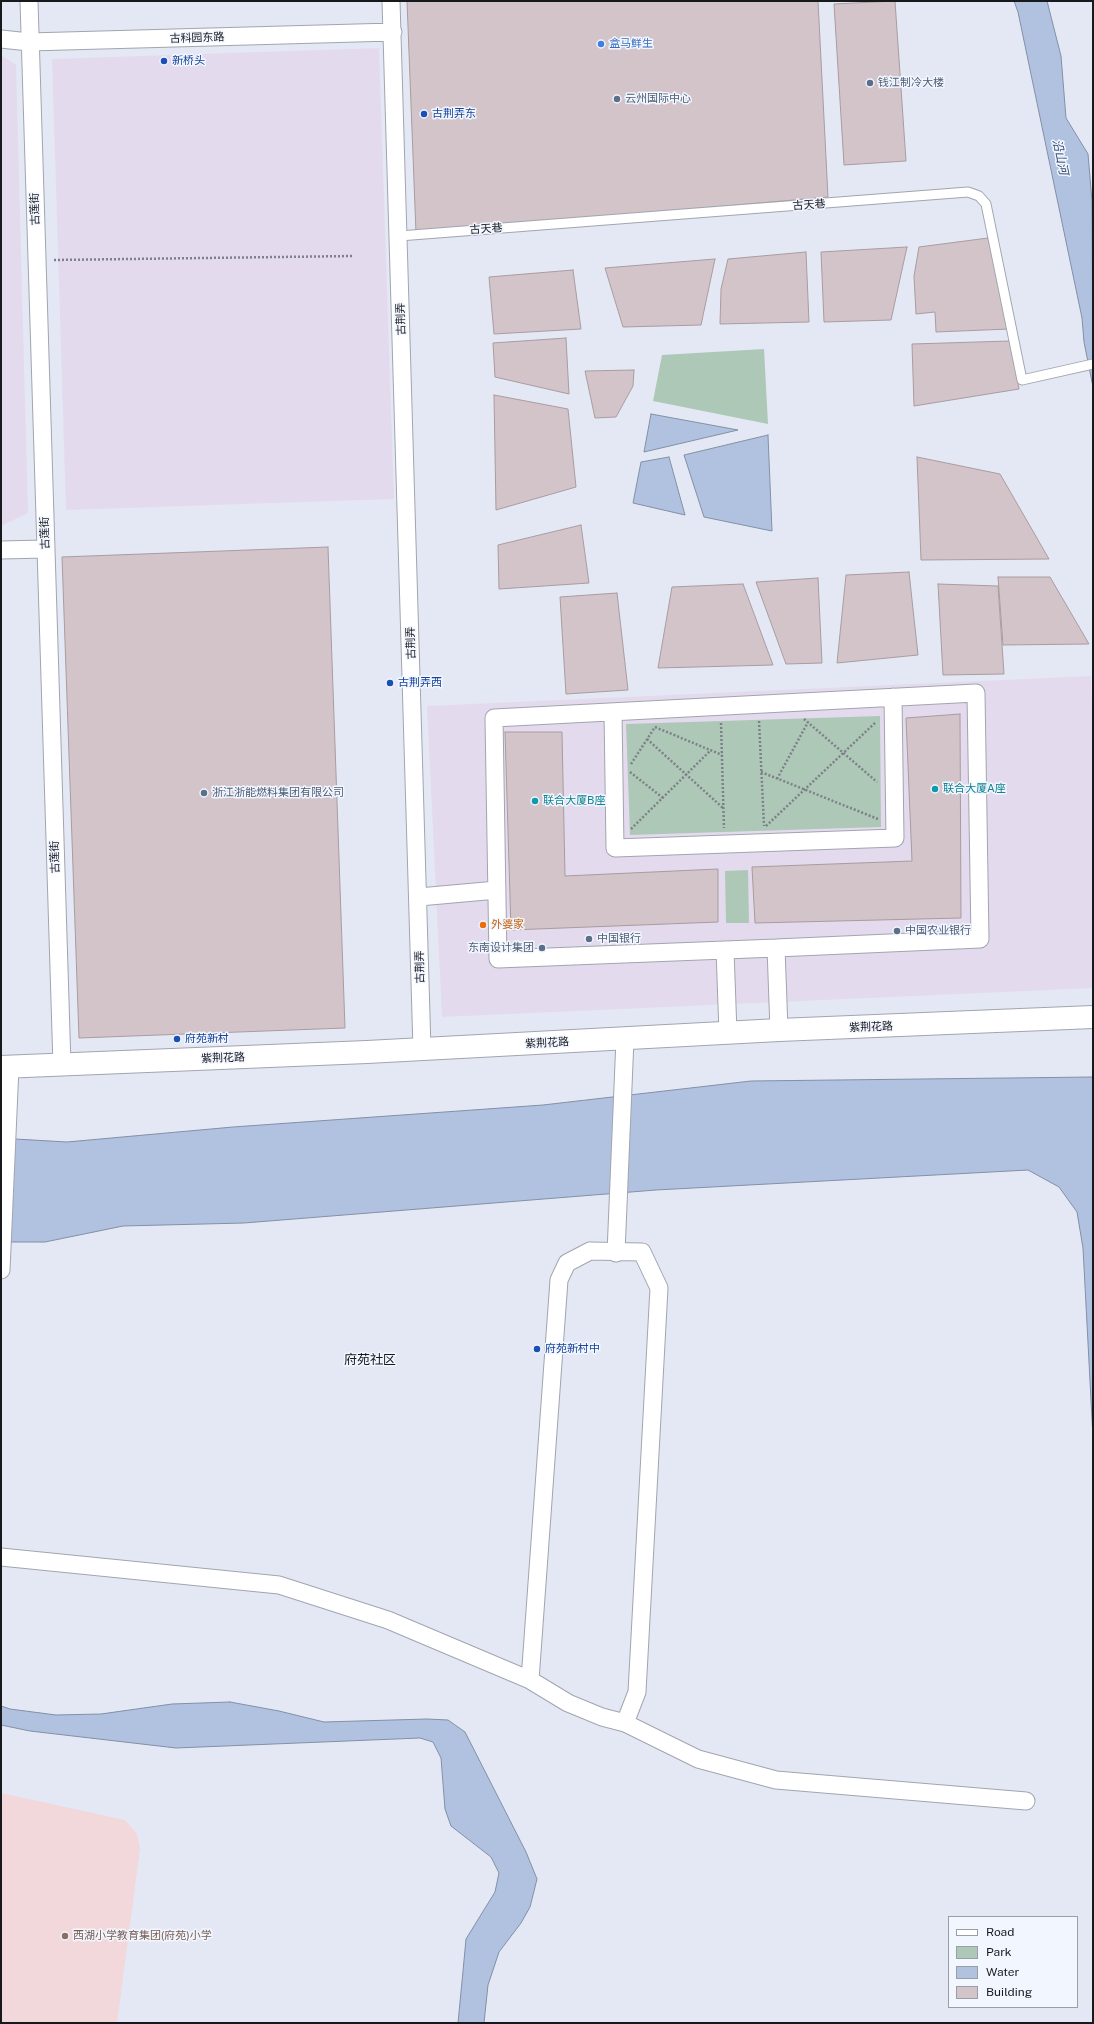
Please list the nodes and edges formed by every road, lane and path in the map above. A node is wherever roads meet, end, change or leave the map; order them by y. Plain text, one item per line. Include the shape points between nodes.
1 (29, 1) edge
2 (391, 1) edge
3 (393, 32) junction
4 (1, 39) edge
5 (30, 42) junction
6 (399, 236) junction
7 (353, 256) dead end
8 (36, 260) junction
9 (1093, 364) edge
10 (45, 549) junction
11 (1, 550) edge
12 (893, 697) junction
13 (758, 704) junction
14 (720, 706) junction
15 (613, 712) junction
16 (803, 718) dead end
17 (880, 719) dead end
18 (808, 722) junction
19 (650, 725) dead end
20 (655, 727) junction
21 (647, 739) junction
22 (711, 750) junction
23 (843, 753) junction
24 (722, 755) junction
25 (761, 772) junction
26 (686, 775) junction
27 (778, 779) junction
28 (880, 785) dead end
29 (804, 789) junction
30 (663, 798) junction
31 (723, 808) junction
32 (881, 820) dead end
33 (630, 831) dead end
34 (764, 835) junction
35 (724, 844) junction
36 (497, 890) junction
37 (419, 897) junction
38 (776, 948) junction
39 (725, 950) junction
40 (1093, 1017) edge
41 (779, 1030) junction
42 (728, 1033) junction
43 (625, 1038) junction
44 (422, 1049) junction
45 (62, 1065) junction
46 (6, 1067) edge
47 (616, 1253) junction
48 (1, 1270) edge
49 (1, 1557) edge
50 (530, 1680) junction
51 (625, 1722) junction
52 (1026, 1801) dead end

1 - 5 street, 古莲街
2 - 3 street, 古荆弄
3 - 5 street, 古科园东路
3 - 6 street, 古荆弄
4 - 5 street, 古科园东路
5 - 8 street, 古莲街
6 - 9 lane, 古天巷 via 968,192 979,196 986,204 1022,380
6 - 37 street, 古荆弄
7 - 8 path
8 - 10 street, 古莲街
10 - 11 street
10 - 45 street, 古莲街
12 - 13 street
12 - 34 street via 895,838
12 - 38 street via 976,693 980,939
13 - 14 street
13 - 25 path
14 - 15 street
14 - 24 path
15 - 35 street via 615,848
15 - 36 street via 494,718
16 - 18 path
17 - 23 path
18 - 23 path
18 - 27 path
19 - 20 path
20 - 21 path
20 - 22 path
21 - 26 path
21 - 30 path via 628,770
22 - 24 path
22 - 26 path
23 - 28 path
23 - 29 path
24 - 31 path
25 - 27 path
25 - 34 path
26 - 30 path
26 - 31 path
27 - 29 path
29 - 32 path
29 - 34 path
30 - 33 path
31 - 35 path
34 - 35 street
36 - 37 street
36 - 39 street via 498,960
37 - 44 street, 古荆弄
38 - 39 street
38 - 41 street
39 - 42 street
40 - 41 street, 紫荆花路
41 - 42 street, 紫荆花路
42 - 43 street, 紫荆花路
43 - 44 street, 紫荆花路
43 - 47 street
44 - 45 street, 紫荆花路
45 - 46 street, 紫荆花路
46 - 48 street via 7,1131
47 - 50 street via 590,1251 567,1263 559,1280
47 - 51 street via 642,1252 659,1288 637,1692
49 - 50 street via 279,1584 388,1620
50 - 51 street via 568,1703 602,1717
51 - 52 street via 698,1759 776,1780

